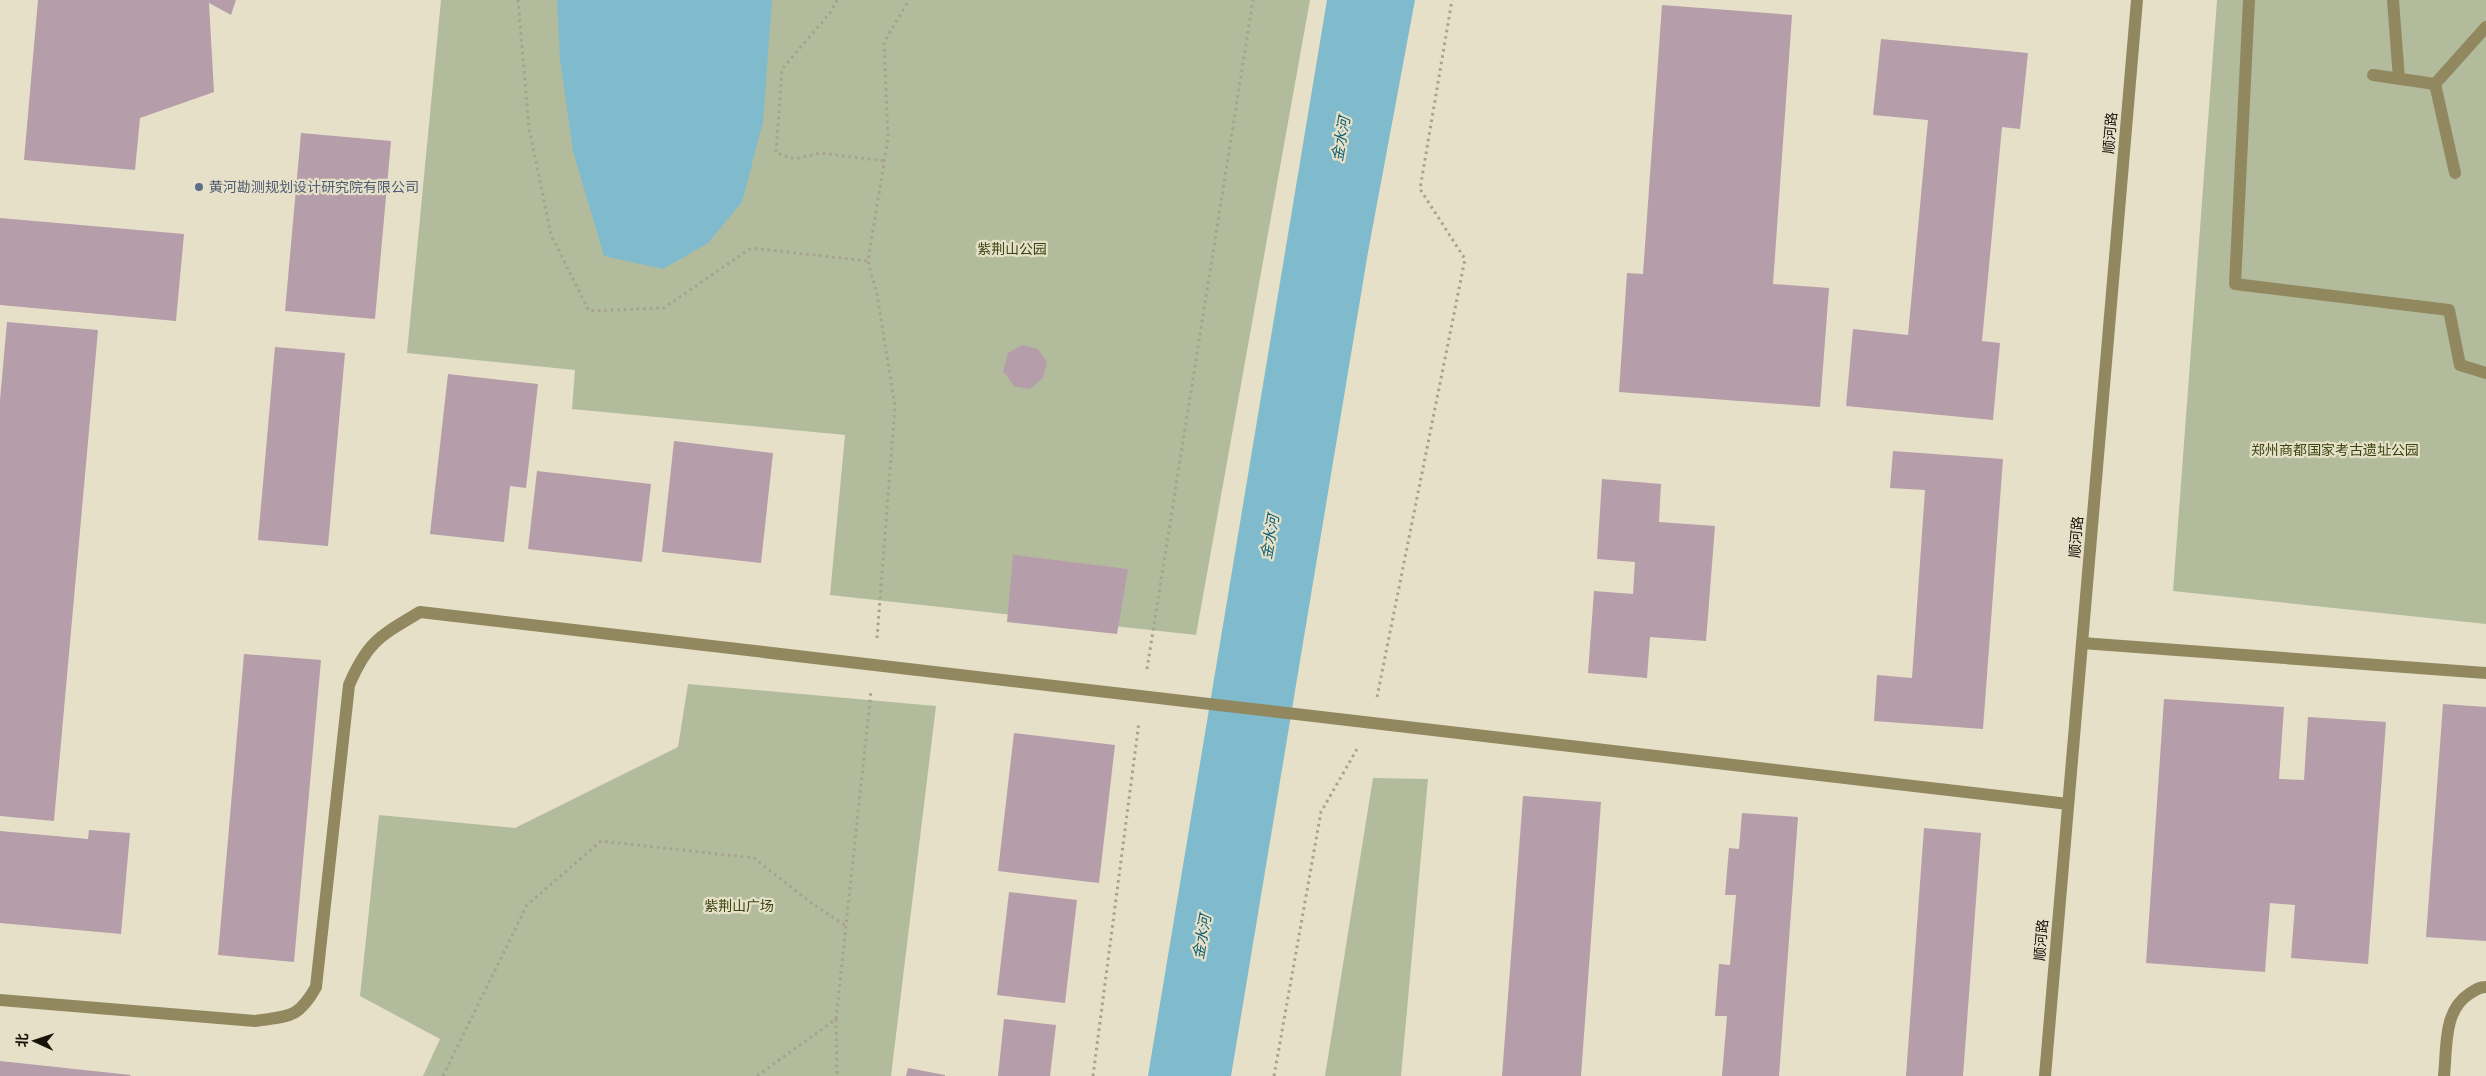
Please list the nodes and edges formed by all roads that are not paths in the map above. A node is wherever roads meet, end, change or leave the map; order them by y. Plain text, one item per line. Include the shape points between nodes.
1 (2137, 0) edge
2 (2249, 0) edge
3 (2394, 0) edge
4 (2486, 27) edge
5 (2373, 75) dead end
6 (2399, 79) junction
7 (2435, 84) junction
8 (2455, 174) dead end
9 (2486, 373) edge
10 (2082, 642) junction
11 (2486, 673) edge
12 (2068, 804) junction
13 (2486, 987) edge
14 (0, 1000) edge
15 (2045, 1076) edge
16 (2444, 1076) edge

1 - 10 street, 顺河路
2 - 9 street via 2235,284 2449,310 2460,365
3 - 6 street
4 - 7 street
5 - 6 street
6 - 7 street
7 - 8 street
10 - 11 street
10 - 12 street, 顺河路
12 - 14 street via 420,612 377,638 359,660 349,685 316,987 306,1006 291,1016 255,1021
12 - 15 street, 顺河路
13 - 16 street via 2480,987 2460,1001 2450,1020

